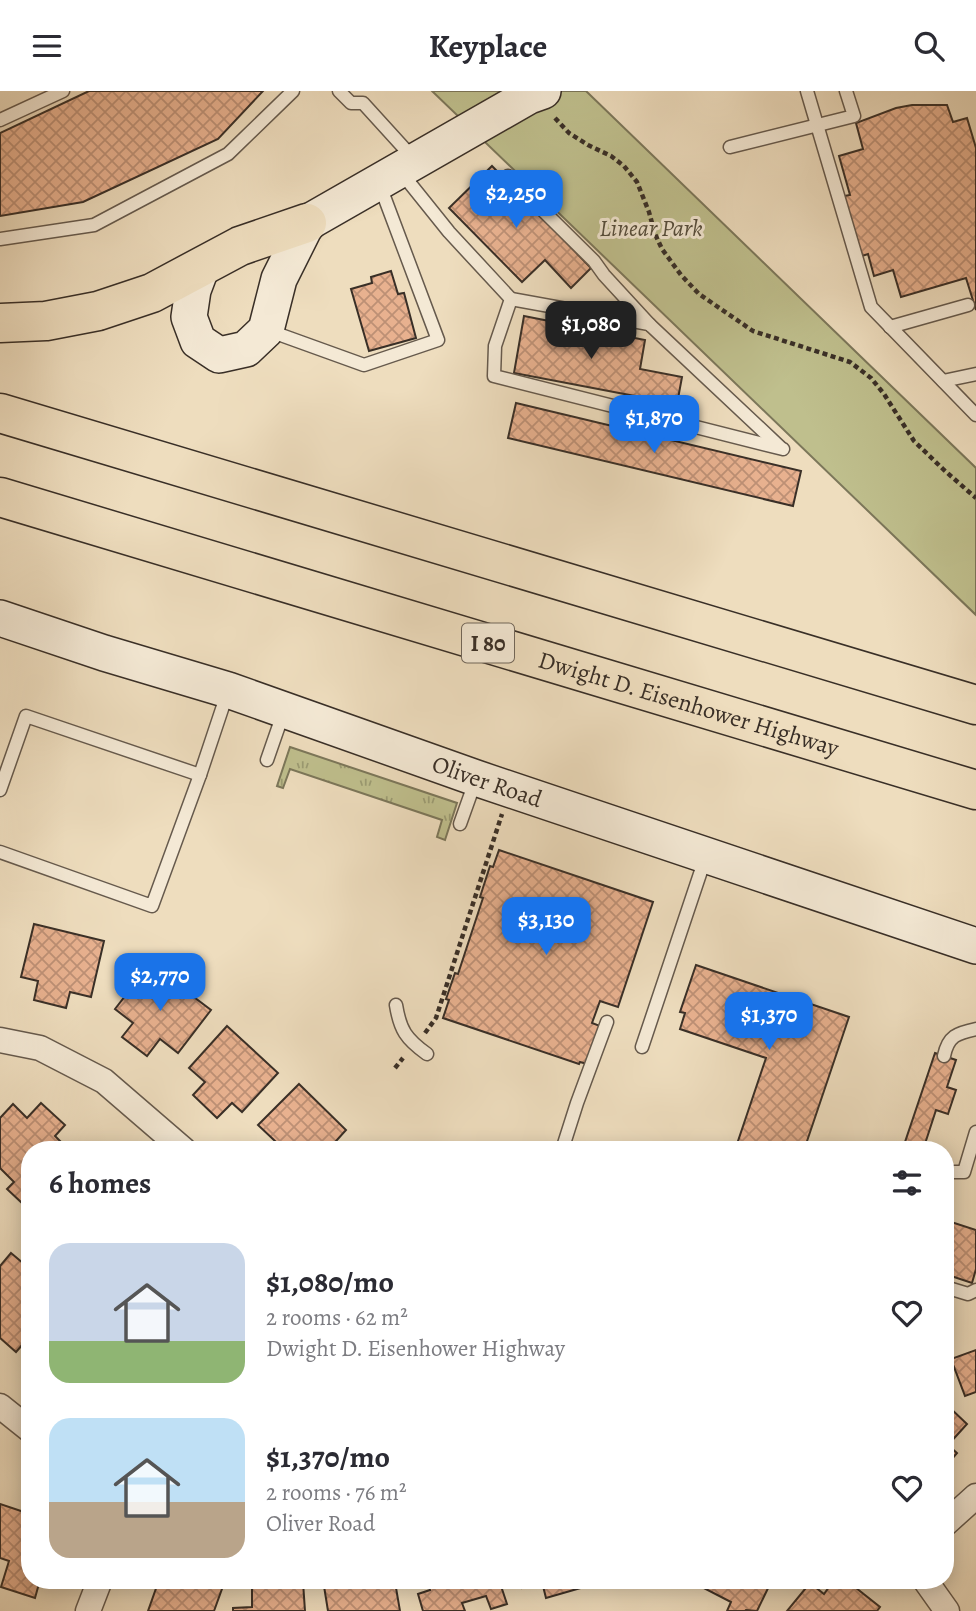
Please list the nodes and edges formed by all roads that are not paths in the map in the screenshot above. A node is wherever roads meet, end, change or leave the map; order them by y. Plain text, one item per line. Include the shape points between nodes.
1 (63, 91) edge
2 (293, 91) edge
3 (339, 91) edge
4 (807, 91) edge
5 (846, 91) edge
6 (546, 102) edge
7 (0, 120) edge
8 (817, 124) junction
9 (730, 147) dead end
10 (398, 171) junction
11 (508, 176) dead end
12 (307, 223) junction
13 (0, 239) edge
14 (202, 266) junction
15 (512, 299) junction
16 (968, 305) dead end
17 (0, 323) edge
18 (652, 327) junction
19 (890, 327) junction
20 (267, 330) junction
21 (976, 374) edge
22 (943, 381) junction
23 (0, 414) edge
24 (976, 415) edge
25 (0, 497) edge
26 (0, 618) edge
27 (228, 690) junction
28 (976, 705) edge
29 (284, 711) junction
30 (267, 760) dead end
31 (200, 775) junction
32 (476, 778) junction
33 (0, 790) edge
34 (976, 790) edge
35 (460, 824) dead end
36 (0, 852) edge
37 (706, 856) junction
38 (976, 946) edge
39 (396, 1005) dead end
40 (607, 1022) dead end
41 (976, 1029) edge
42 (0, 1040) edge
43 (642, 1047) dead end
44 (427, 1054) dead end
45 (944, 1056) dead end
46 (976, 1132) edge
47 (174, 1141) edge
48 (565, 1141) edge
49 (954, 1172) edge
50 (954, 1290) edge
51 (976, 1290) edge
52 (0, 1406) edge
53 (21, 1423) edge
54 (976, 1496) edge
55 (954, 1516) edge
56 (97, 1589) edge
57 (931, 1589) edge
58 (88, 1611) edge
59 (947, 1611) edge

1 - 7 lane
2 - 13 lane via 228,155 94,225
3 - 10 lane via 351,103 363,103
4 - 8 lane
5 - 8 lane via 854,116
6 - 10 main road via 529,96
8 - 9 lane
8 - 19 lane via 871,307
10 - 12 main road
10 - 15 lane
10 - 20 lane via 438,340 363,365
11 - 18 lane via 594,261
12 - 14 highway via 240,246
12 - 20 main road via 279,279
14 - 17 highway via 152,293 98,311 46,321
14 - 20 main road via 190,317 198,341 219,355 246,349
15 - 18 lane
15 - 18 lane via 495,347 494,376 783,449
16 - 19 lane
19 - 22 lane
21 - 22 lane
22 - 24 lane
23 - 28 highway
25 - 34 highway, Dwight D. Eisenhower Highway / I 80
26 - 27 main road, Oliver Road
27 - 29 main road, Oliver Road
27 - 31 lane
29 - 30 lane
29 - 32 main road, Oliver Road
31 - 33 lane via 26,716
31 - 36 lane via 152,906
32 - 35 lane
32 - 37 main road, Oliver Road
37 - 38 main road, Oliver Road
37 - 43 lane
39 - 44 lane via 400,1026
40 - 48 lane
41 - 45 lane via 952,1036
42 - 47 street via 40,1048 104,1081
46 - 49 lane via 964,1172
50 - 51 lane via 968,1294
52 - 53 street
54 - 55 street
56 - 58 street
57 - 59 street

